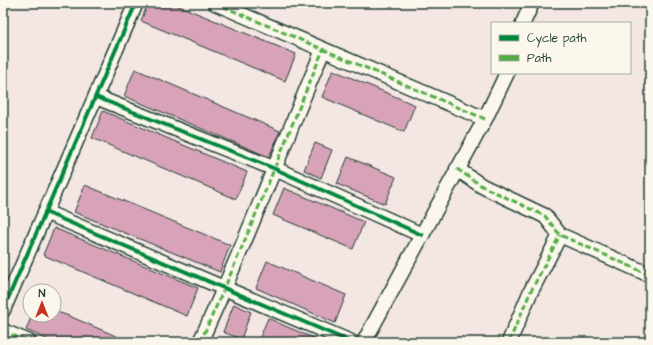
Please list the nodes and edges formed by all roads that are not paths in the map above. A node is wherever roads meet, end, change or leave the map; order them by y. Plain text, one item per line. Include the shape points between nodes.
1 (136, 3) edge
2 (215, 3) edge
3 (532, 3) edge
4 (523, 22) edge
5 (323, 50) junction
6 (507, 74) edge
7 (96, 97) junction
8 (485, 119) junction
9 (273, 168) junction
10 (457, 169) junction
11 (46, 212) junction
12 (422, 235) junction
13 (560, 235) junction
14 (650, 275) edge
15 (225, 289) junction
16 (3, 310) edge
17 (3, 331) edge
18 (29, 342) edge
19 (200, 342) edge
20 (351, 342) edge
21 (364, 342) edge
22 (509, 342) edge

1 - 7 street
2 - 5 street
3 - 4 street
5 - 8 street
5 - 9 street
6 - 8 street
7 - 9 street
7 - 11 street
8 - 10 street
9 - 12 street
9 - 15 street
10 - 12 street
10 - 13 street via 482,186 545,216
11 - 15 street
11 - 16 street
12 - 21 street
13 - 14 street
13 - 22 street via 530,293
15 - 19 street
15 - 20 street
17 - 18 street

